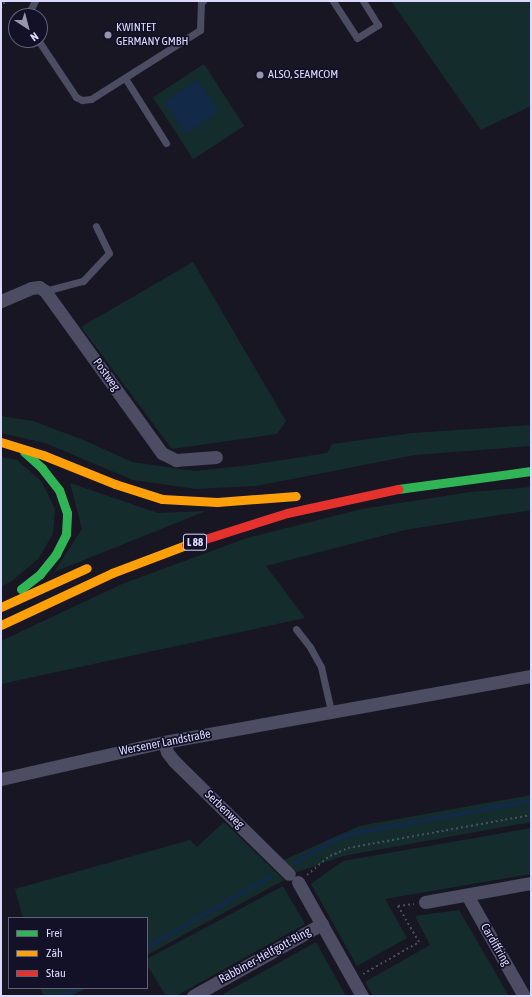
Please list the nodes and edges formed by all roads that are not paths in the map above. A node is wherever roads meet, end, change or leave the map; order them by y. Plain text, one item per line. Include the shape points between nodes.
1 (203, 1) edge
2 (333, 1) edge
3 (363, 1) edge
4 (43, 48) edge
5 (125, 78) junction
6 (166, 143) dead end
7 (96, 226) dead end
8 (45, 290) junction
9 (1, 301) edge
10 (1, 442) edge
11 (18, 448) junction
12 (216, 457) dead end
13 (531, 471) edge
14 (246, 510) dead end
15 (98, 563) dead end
16 (1, 606) edge
17 (1, 625) edge
18 (296, 629) dead end
19 (531, 676) edge
20 (331, 711) junction
21 (164, 742) junction
22 (1, 779) edge
23 (294, 878) joint
24 (531, 883) edge
25 (467, 895) junction
26 (425, 902) road end
27 (322, 924) junction
28 (210, 992) edge
29 (193, 996) edge
30 (362, 996) edge
31 (524, 996) edge

1 - 5 lane via 200,30
2 - 3 lane via 357,38 378,25
4 - 5 lane via 76,97 82,100 91,99
5 - 6 lane
7 - 8 lane via 109,253 83,281
8 - 9 street via 39,287 30,288
8 - 12 street, Postweg via 162,453 176,460
10 - 11 highway
11 - 14 highway via 162,499 217,502 300,495
11 - 16 highway via 42,468 59,490 67,513 66,534 56,554 40,574
13 - 17 highway, L 88 via 400,489 287,513 212,536 112,573
15 - 16 highway
18 - 20 lane via 321,667
19 - 20 street, Wersener Landstraße
20 - 21 street, Wersener Landstraße
21 - 22 street, Wersener Landstraße
21 - 23 street, Serbenweg via 174,761
23 - 27 street, Rabbiner-Helfgott-Ring
24 - 25 street
25 - 26 street
25 - 31 street, Cardiffring
27 - 28 street, Rabbiner-Helfgott-Ring
27 - 30 street, Rabbiner-Helfgott-Ring
28 - 29 street, Rabbiner-Helfgott-Ring

